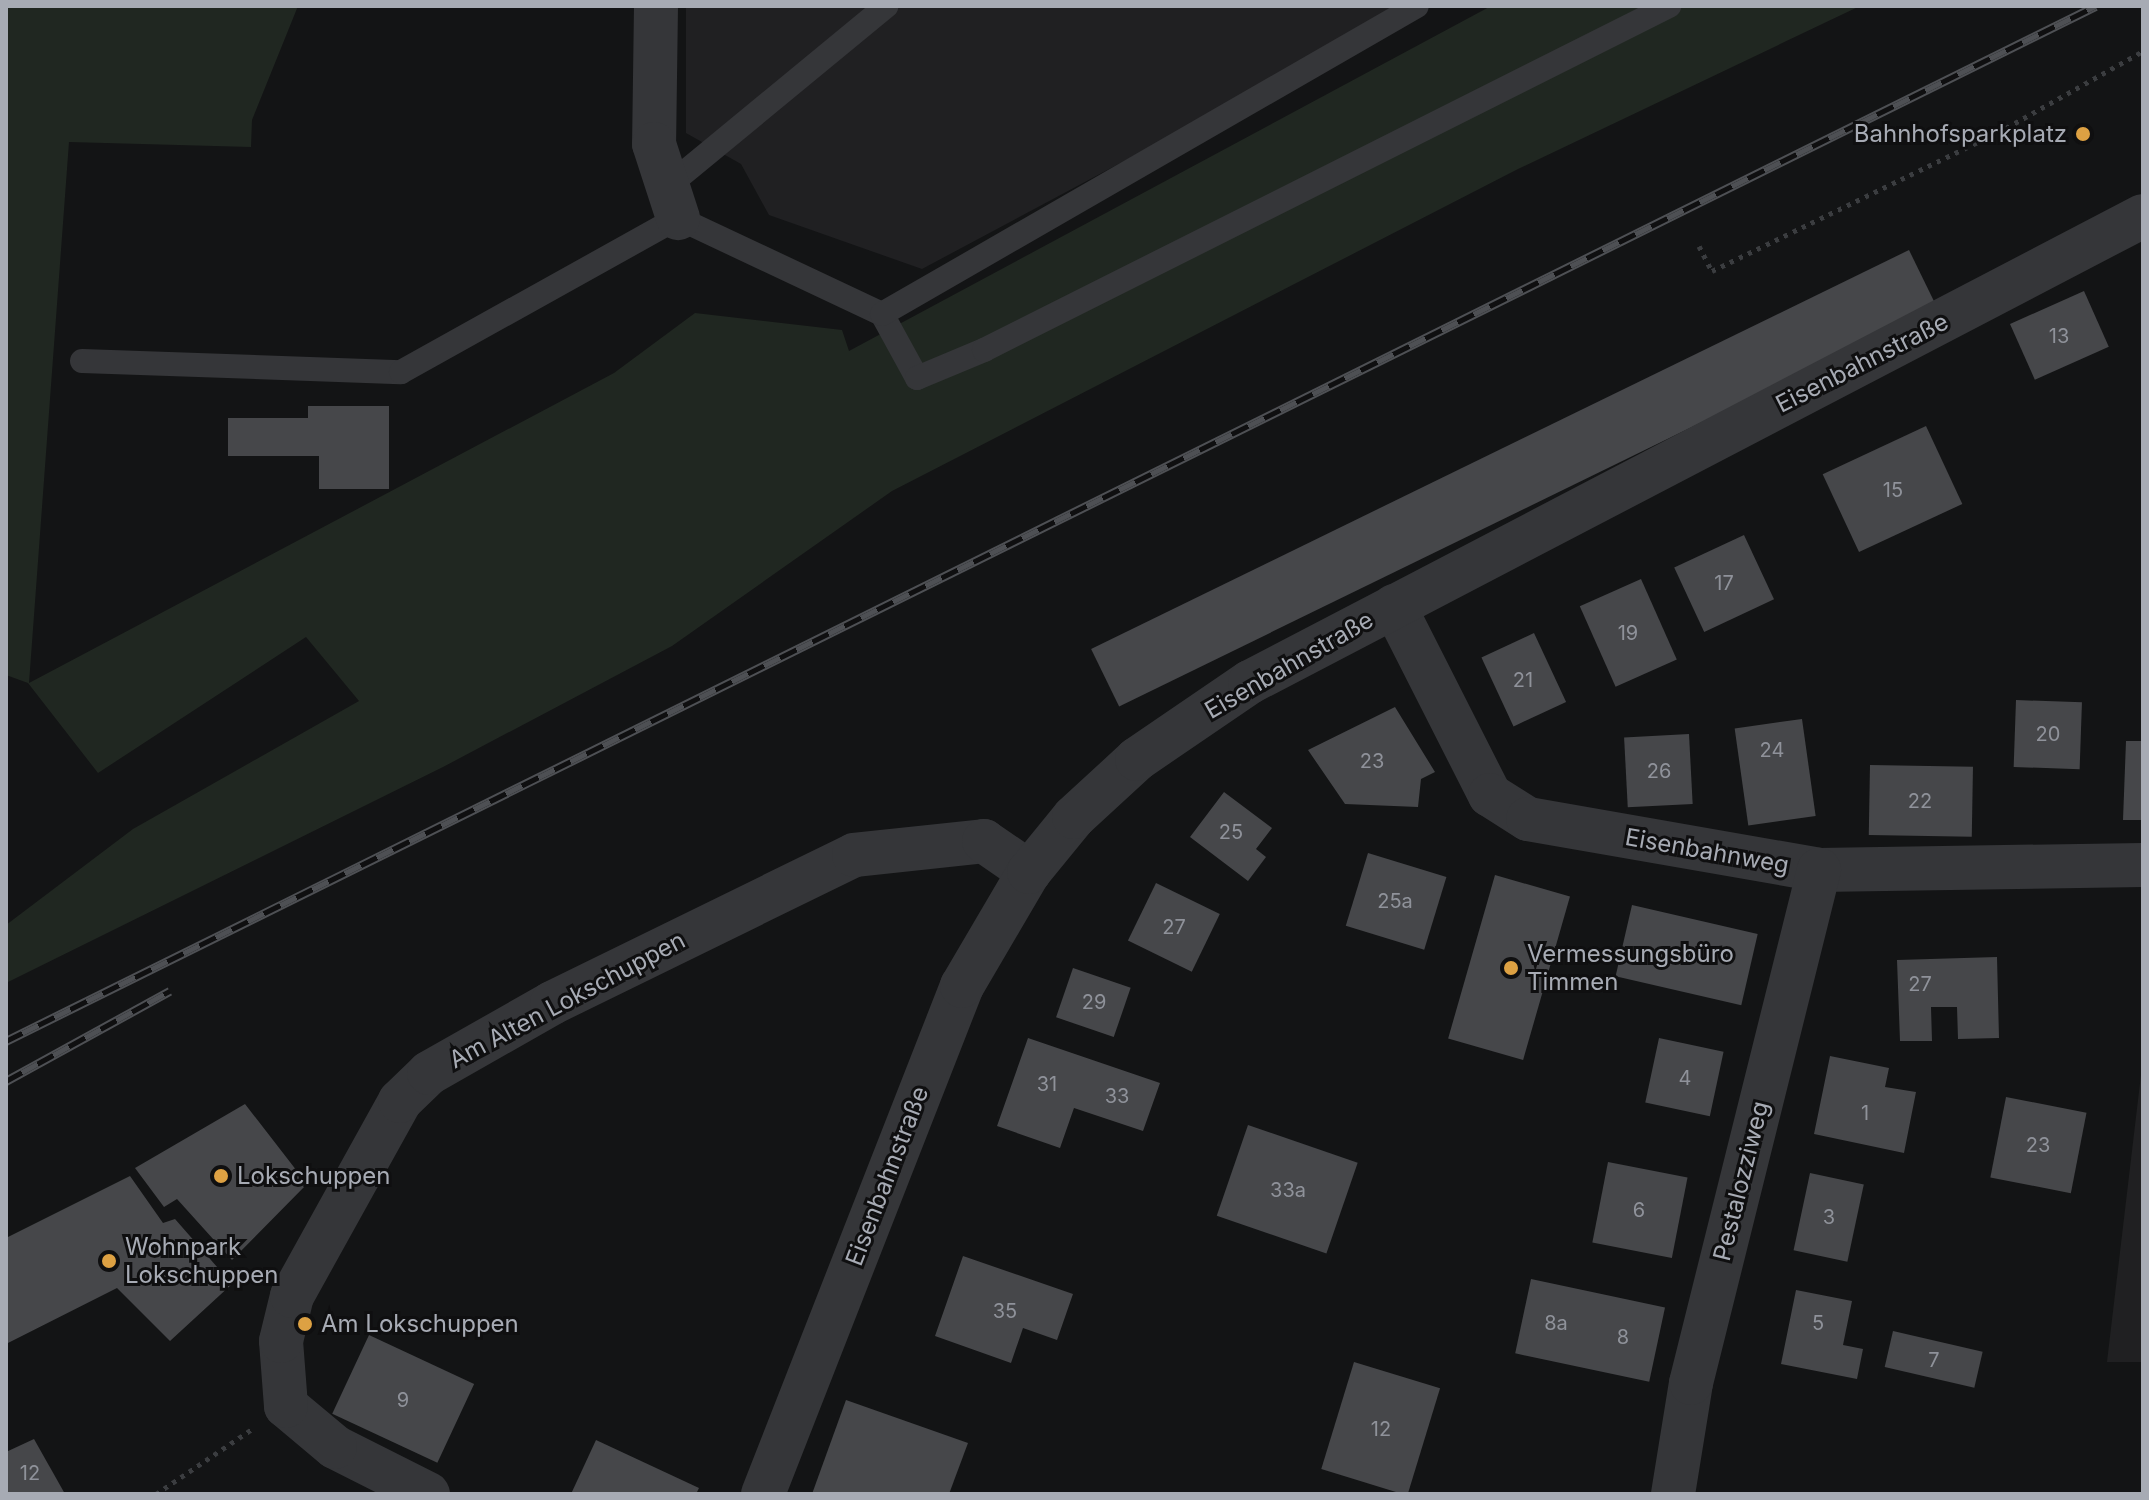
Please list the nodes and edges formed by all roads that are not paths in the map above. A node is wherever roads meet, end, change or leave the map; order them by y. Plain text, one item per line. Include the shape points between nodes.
1 (656, 6) edge
2 (886, 6) edge
3 (1417, 6) edge
4 (1669, 6) edge
5 (673, 202) junction
6 (2143, 216) edge
7 (882, 314) junction
8 (82, 361) dead end
9 (1394, 606) junction
10 (2143, 865) edge
11 (1819, 870) junction
12 (1029, 872) junction
13 (428, 1494) edge
14 (763, 1494) edge
15 (1673, 1494) edge

1 - 5 street via 654,144
2 - 5 lane
3 - 7 lane
4 - 7 lane via 984,350 917,378
5 - 7 lane
5 - 8 lane via 401,372
6 - 9 street, Eisenbahnstraße
9 - 11 street, Eisenbahnweg via 1490,795 1528,819
9 - 12 street, Eisenbahnstraße via 1250,682 1137,759 1074,817
10 - 11 street, Eisenbahnweg
11 - 15 street, Pestalozziweg via 1691,1383
12 - 13 street, Am Alten Lokschuppen via 984,841 854,855 552,1003 429,1073 400,1101 292,1296 281,1341 286,1406 335,1447
12 - 14 street, Eisenbahnstraße via 962,986

